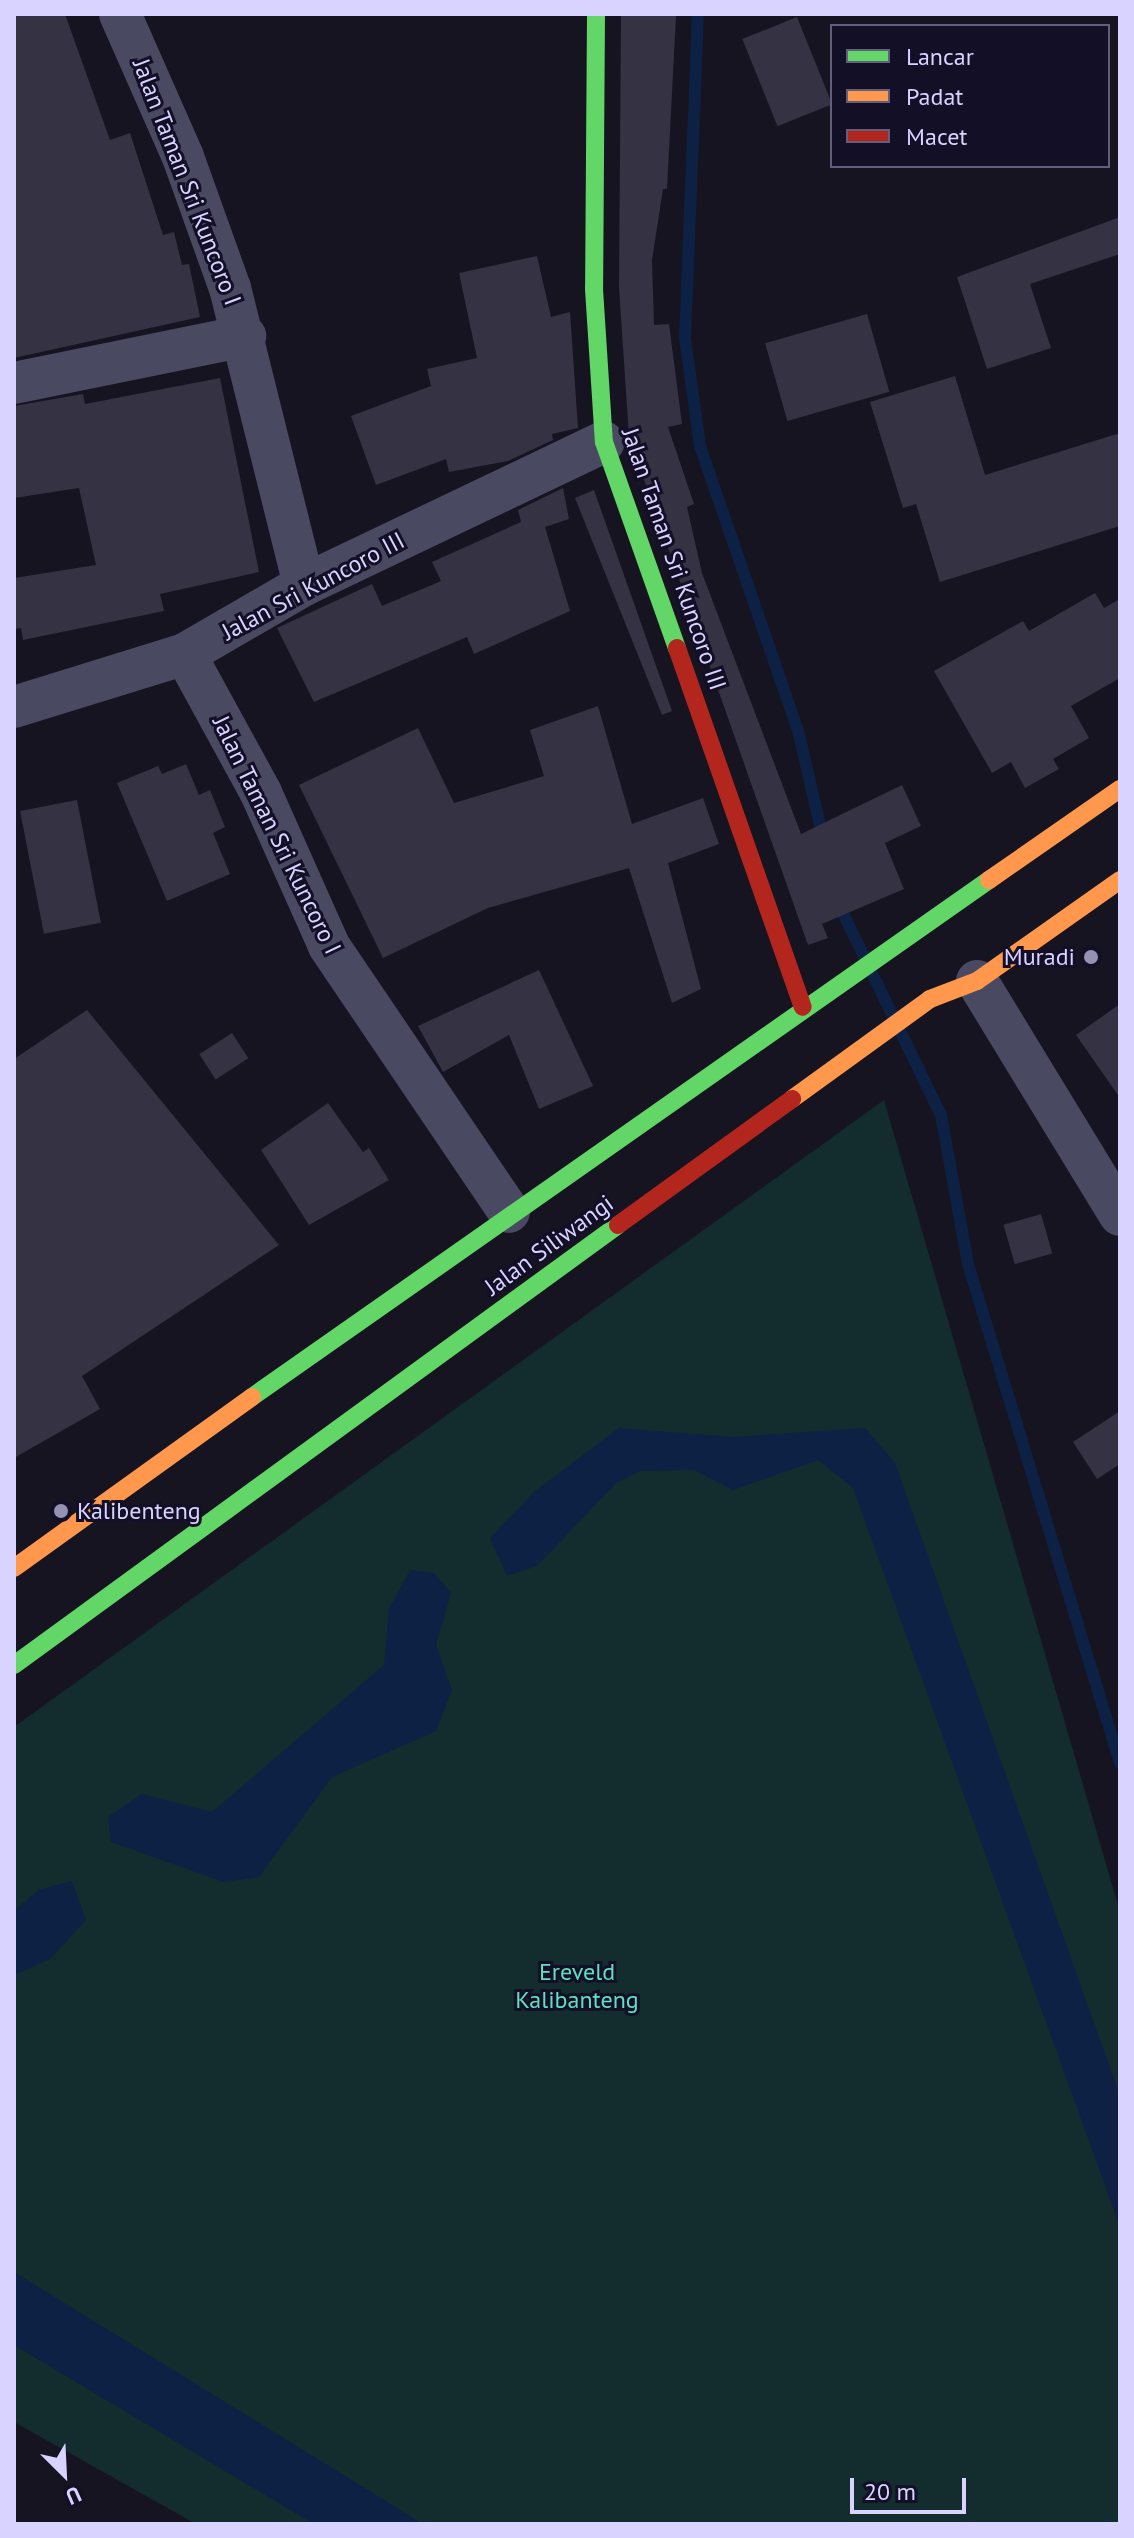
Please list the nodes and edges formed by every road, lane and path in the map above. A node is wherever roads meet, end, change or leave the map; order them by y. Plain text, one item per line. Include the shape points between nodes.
1 (120, 14) edge
2 (596, 14) edge
3 (245, 336) junction
4 (14, 383) edge
5 (604, 442) junction
6 (304, 585) junction
7 (185, 654) junction
8 (14, 707) edge
9 (1120, 789) edge
10 (1120, 880) edge
11 (977, 981) junction
12 (803, 1007) junction
13 (509, 1212) junction
14 (1120, 1215) edge
15 (14, 1568) edge
16 (14, 1665) edge

1 - 3 street, Jalan Taman Sri Kuncoro I via 183,157
2 - 5 main road, Jalan Taman Sri Kuncoro III via 594,289
3 - 4 street
3 - 6 street, Jalan Taman Sri Kuncoro I
5 - 6 street, Jalan Sri Kuncoro III
5 - 12 main road, Jalan Taman Sri Kuncoro III
6 - 7 street, Jalan Sri Kuncoro III
7 - 8 street, Jalan Sri Kuncoro III
7 - 13 street, Jalan Taman Sri Kuncoro I via 261,793 329,946
9 - 12 main road, Jalan Siliwangi
10 - 11 main road, Jalan Siliwangi
11 - 14 street
11 - 16 main road, Jalan Siliwangi via 930,999
12 - 13 main road, Jalan Siliwangi
13 - 15 main road, Jalan Siliwangi

